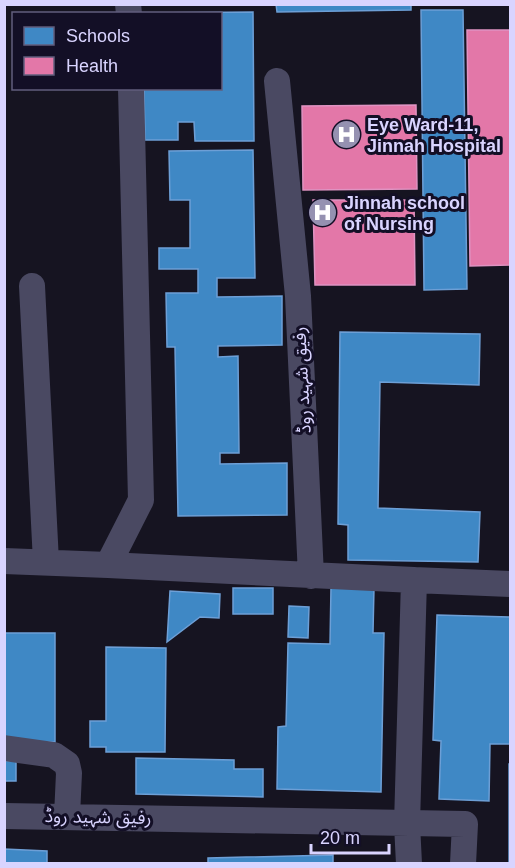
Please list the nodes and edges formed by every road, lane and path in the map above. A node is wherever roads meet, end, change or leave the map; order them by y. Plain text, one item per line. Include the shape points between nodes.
1 (277, 81) dead end
2 (131, 90) edge
3 (32, 286) dead end
4 (4, 561) edge
5 (46, 562) junction
6 (108, 565) junction
7 (311, 576) junction
8 (414, 580) junction
9 (510, 584) edge
10 (4, 748) edge
11 (4, 816) edge
12 (67, 816) junction
13 (407, 824) junction
14 (409, 864) edge
15 (464, 864) edge

1 - 7 street, رفیق شہید روڈ via 298,296
2 - 6 street via 141,500
3 - 5 street
4 - 5 street
5 - 6 street
6 - 7 street
7 - 8 street
8 - 9 street
8 - 13 street
10 - 12 street via 54,755 67,764
11 - 12 street, رفیق شہید روڈ
12 - 13 street, رفیق شہید روڈ
13 - 14 street
13 - 15 street, رفیق شہید روڈ via 465,824

